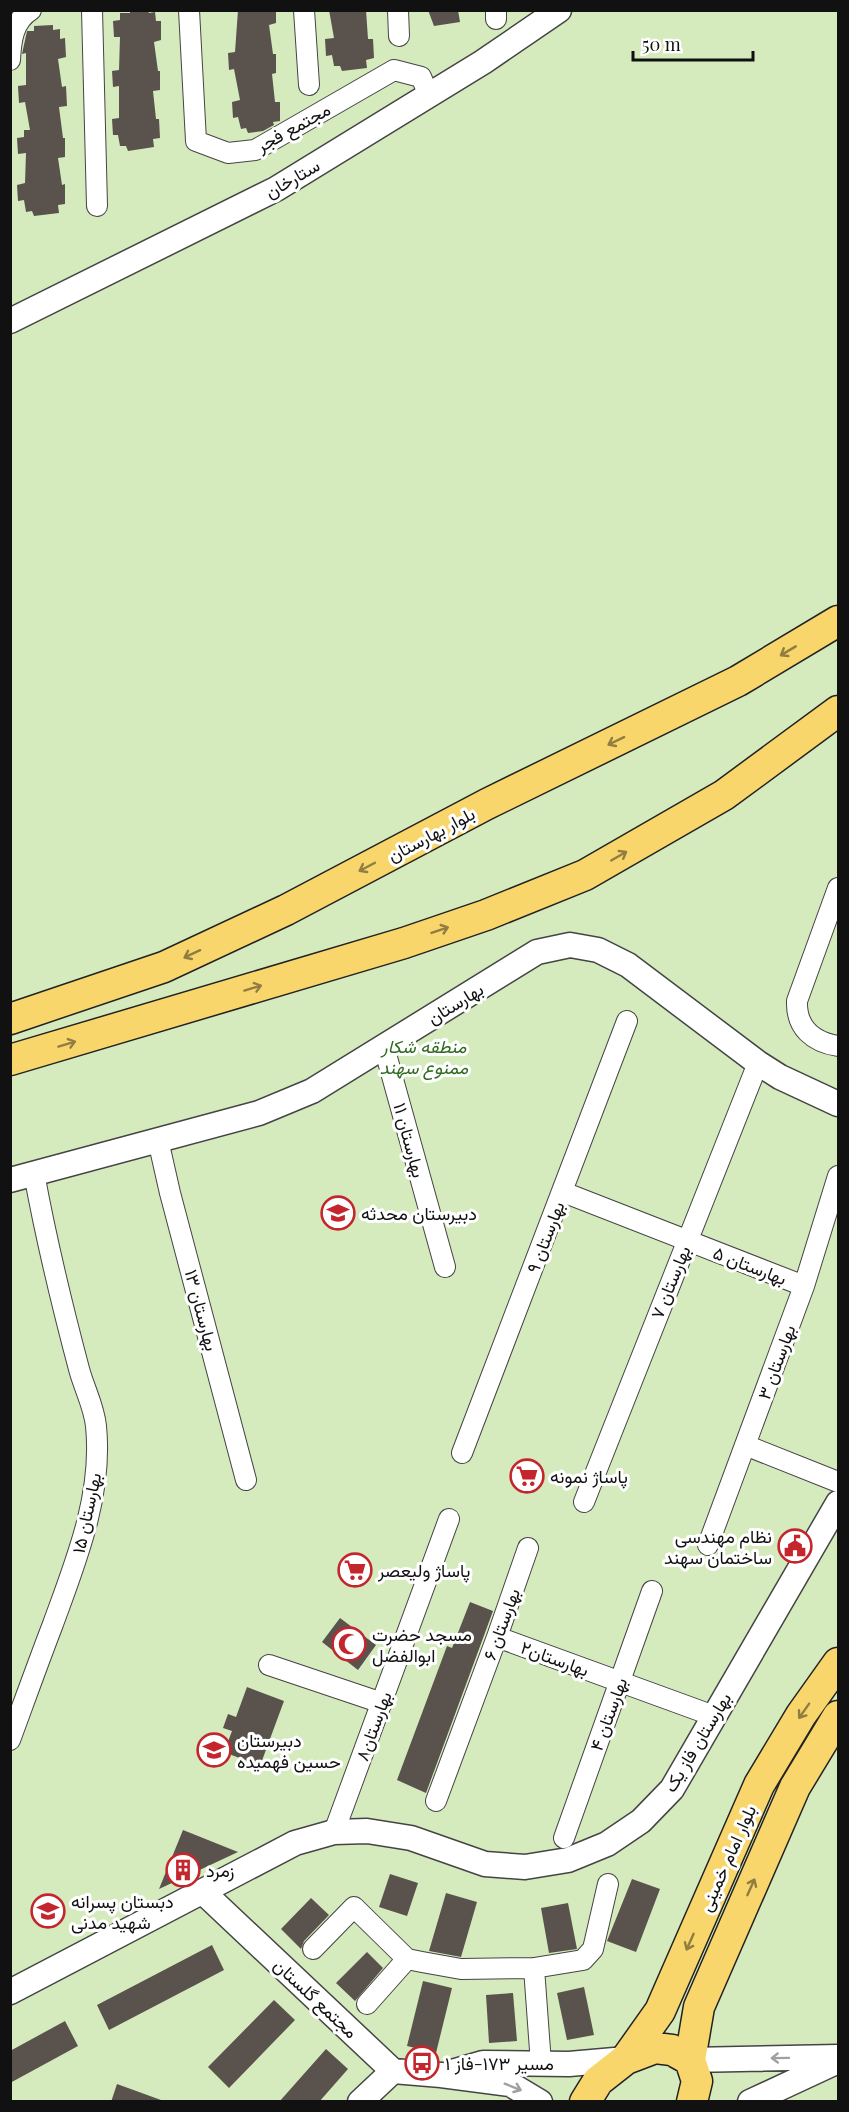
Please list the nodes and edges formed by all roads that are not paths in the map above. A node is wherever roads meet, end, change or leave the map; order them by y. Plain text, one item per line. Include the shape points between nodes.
1 (31, 10) edge
2 (92, 10) edge
3 (189, 10) edge
4 (304, 10) edge
5 (398, 10) edge
6 (559, 10) edge
7 (399, 36) dead end
8 (10, 60) edge
9 (309, 85) dead end
10 (429, 95) junction
11 (97, 206) dead end
12 (10, 321) edge
13 (838, 621) edge
14 (838, 711) edge
15 (838, 888) edge
16 (10, 1019) edge
17 (627, 1021) dead end
18 (838, 1046) edge
19 (384, 1047) junction
20 (10, 1060) edge
21 (758, 1063) junction
22 (838, 1104) edge
23 (158, 1140) junction
24 (838, 1176) edge
25 (22, 1177) edge
26 (563, 1192) junction
27 (687, 1240) junction
28 (446, 1267) dead end
29 (804, 1286) junction
30 (745, 1445) junction
31 (462, 1452) dead end
32 (246, 1480) dead end
33 (838, 1482) edge
34 (584, 1502) dead end
35 (838, 1503) edge
36 (449, 1519) dead end
37 (708, 1545) dead end
38 (528, 1548) dead end
39 (652, 1592) dead end
40 (497, 1637) junction
41 (838, 1663) edge
42 (269, 1665) dead end
43 (620, 1682) junction
44 (382, 1703) junction
45 (714, 1716) junction
46 (838, 1716) edge
47 (10, 1740) edge
48 (435, 1801) dead end
49 (334, 1832) junction
50 (564, 1838) dead end
51 (608, 1884) dead end
52 (203, 1892) junction
53 (313, 1949) dead end
54 (407, 1959) junction
55 (534, 1968) junction
56 (10, 1992) edge
57 (368, 2004) dead end
58 (626, 2059) junction
59 (838, 2059) edge
60 (690, 2060) junction
61 (541, 2064) junction
62 (393, 2071) junction
63 (441, 2075) junction
64 (360, 2102) edge
65 (540, 2102) edge
66 (585, 2102) edge
67 (692, 2102) edge
68 (750, 2102) edge

1 - 8 street via 12,35
2 - 11 street
3 - 10 street, مجتمع فجر via 196,141 228,153 255,150 394,70 422,77
4 - 9 street
5 - 7 street
6 - 10 street, ستارخان
10 - 12 street, ستارخان via 276,189
13 -> 16 main road, بلوار بهارستان via 738,681 487,804 286,910 164,967
20 -> 14 main road via 404,943 585,875 724,795
15 - 18 street via 797,1001 797,1012 804,1030 813,1038
17 - 26 street, بهارستان ۹
19 - 21 street, بهارستان via 537,952 570,945 598,950 628,965
19 - 23 street, بهارستان via 301,1096 259,1113
19 - 28 street, بهارستان ۱۱
21 - 22 street, بهارستان
21 - 27 street, بهارستان ۷
23 - 25 street, بهارستان
23 - 32 street, بهارستان ۱۳
24 - 29 street, بهارستان ۳
25 - 47 street, بهارستان ۱۵ via 42,1219 79,1372 96,1423 97,1450 87,1525
26 - 27 street, بهارستان ۵
26 - 31 street, بهارستان ۹
27 - 29 street, بهارستان ۵
27 - 34 street, بهارستان ۷
29 - 30 street, بهارستان ۳
30 - 33 street
30 - 37 street, بهارستان ۳
35 - 45 street, بهارستان فاز یک
36 - 44 street, بهارستان۸
38 - 40 street, بهارستان ۶
39 - 43 street, بهارستان ۴
40 - 43 street, بهارستان۲
40 - 48 street, بهارستان ۶
41 -> 58 main road, بلوار امام خمینی via 759,1785 660,2011
42 - 44 street
43 - 45 street, بهارستان۲
43 - 50 street, بهارستان ۴
44 - 49 street, بهارستان۸
45 - 49 street, بهارستان فاز یک via 672,1789 641,1821 607,1844 568,1860 525,1867 485,1864 411,1838 367,1831
60 -> 46 main road, بلوار امام خمینی via 699,2007 795,1787
49 - 52 street, بهارستان فاز یک via 295,1844
51 - 55 street via 593,1949 583,1960
52 - 56 street, بهارستان فاز یک
52 - 62 street, مجتمع گلستان
53 - 54 street via 354,1907
54 - 55 street via 462,1969
54 - 57 street
55 - 61 street
58 - 60 main road via 655,2048 672,2050
58 - 61 street
58 - 66 main road via 598,2081
59 -> 60 street
59 - 68 street
60 - 67 main road, بلوار امام خمینی via 697,2081
61 - 63 street via 483,2063
62 - 63 street
62 - 64 street
63 -> 65 street via 510,2084

